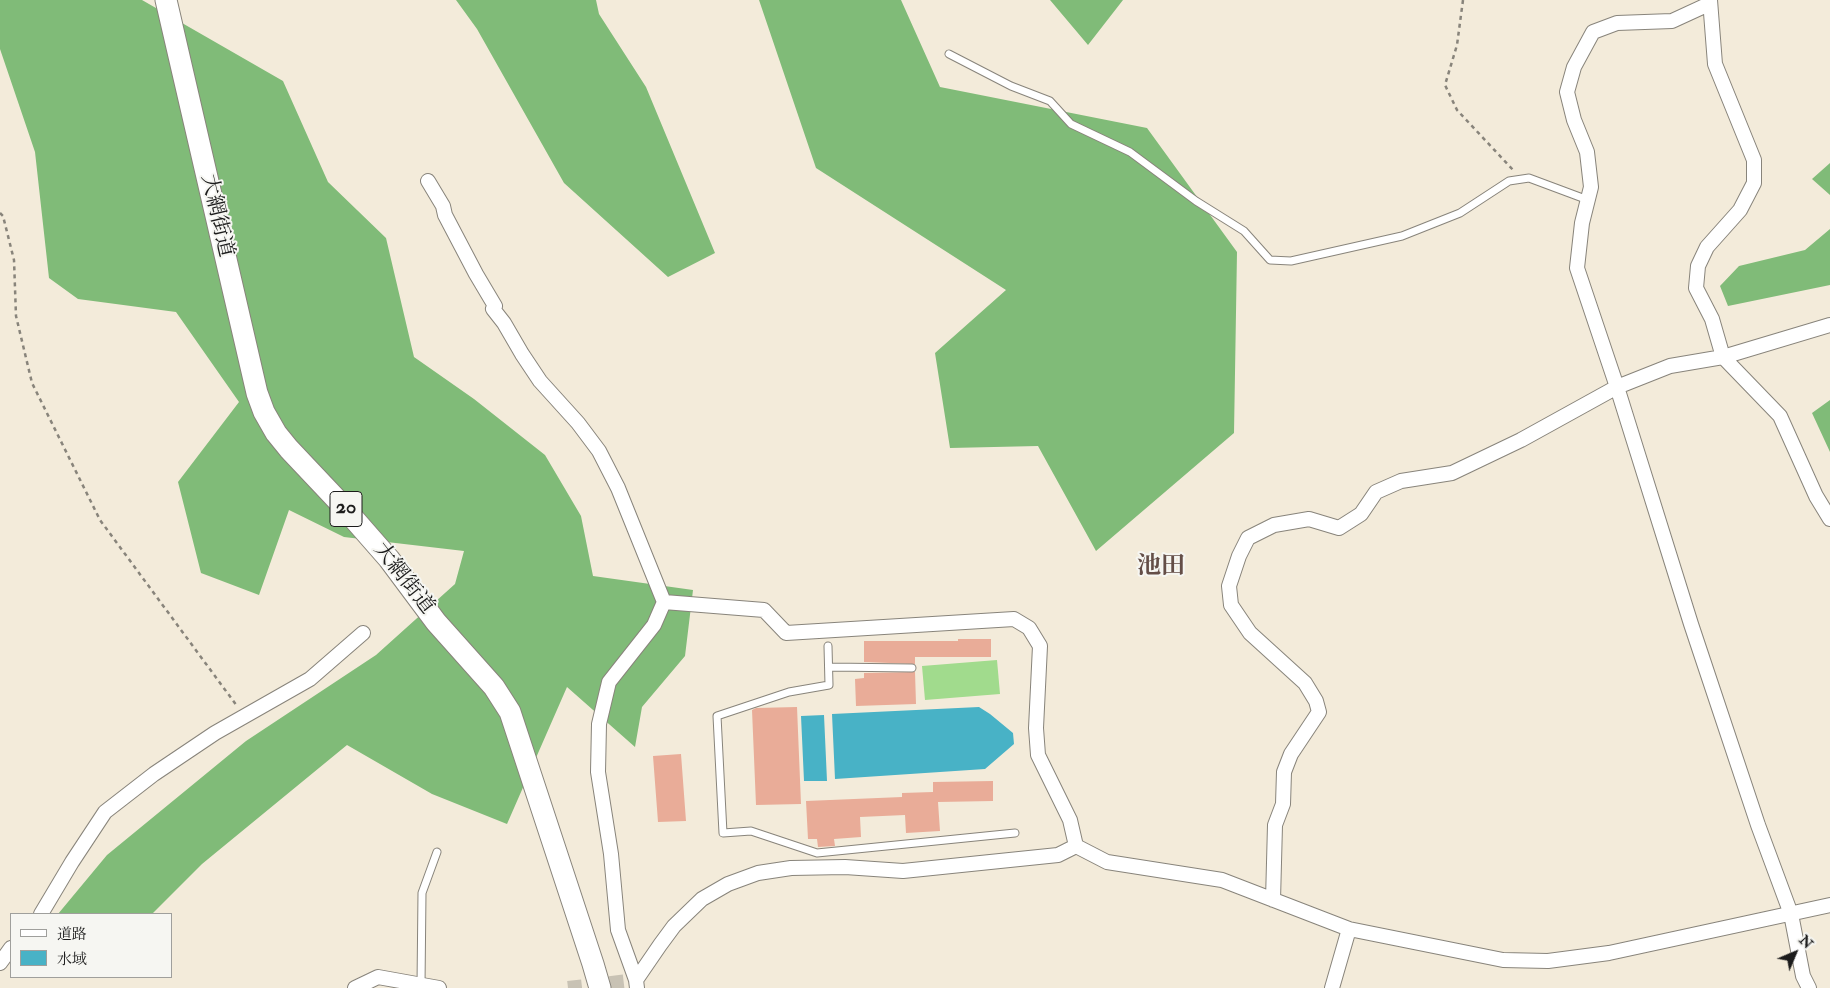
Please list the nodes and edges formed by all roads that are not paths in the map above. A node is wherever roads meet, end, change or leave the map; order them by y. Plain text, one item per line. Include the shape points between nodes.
1 (166, 0) edge
2 (1710, 2) edge
3 (949, 54) dead end
4 (428, 181) dead end
5 (1588, 200) junction
6 (1830, 325) edge
7 (1723, 357) junction
8 (1617, 387) junction
9 (1830, 518) edge
10 (664, 602) junction
11 (363, 634) dead end
12 (828, 646) dead end
13 (829, 668) junction
14 (912, 668) dead end
15 (1015, 833) dead end
16 (1076, 846) junction
17 (846, 850) junction
18 (437, 852) dead end
19 (845, 867) junction
20 (1273, 900) junction
21 (1830, 905) edge
22 (42, 913) edge
23 (1790, 914) junction
24 (1349, 929) junction
25 (10, 949) edge
26 (0, 963) edge
27 (637, 984) edge
28 (432, 987) edge
29 (355, 988) edge
30 (600, 988) edge
31 (1332, 988) edge
32 (1809, 988) edge

1 - 30 main road, 大網街道 / 20 via 264,412 289,449 390,559 436,622 494,686 510,712
2 - 5 street via 1672,22 1617,23 1593,32 1574,67 1566,92 1587,152 1591,187
2 - 7 street via 1715,64 1754,160 1754,183 1740,210 1707,246 1698,266 1696,288 1712,319
3 - 5 lane via 1011,86 1050,101 1071,124 1130,152 1244,231 1270,260 1291,261 1402,236 1460,213 1509,182 1522,179 1529,178
4 - 10 street via 494,309 522,354 540,381 599,451 618,488
5 - 8 street via 1577,268
6 - 7 street
7 - 8 street via 1670,366
7 - 9 street via 1780,416 1816,496
8 - 20 street via 1521,440 1452,473 1401,481 1376,492 1361,514 1339,528 1308,519 1274,525 1248,538 1229,586 1231,605 1250,633 1305,683 1319,712 1291,754 1284,772 1282,804 1275,825
8 - 23 street via 1691,624
10 - 16 street via 764,610 786,633 1014,620 1029,628 1040,646 1038,755 1070,820
10 - 27 street via 654,625 609,682 600,724 598,772 611,854 618,930
11 - 22 street via 310,679 215,733 105,812
12 - 13 lane
13 - 14 lane
13 - 17 lane via 829,685 789,692 717,716 723,833 751,832 817,854
15 - 17 lane
16 - 19 street via 1058,854 903,871
16 - 20 street via 1107,862 1222,880
17 - 19 lane
18 - 28 lane via 422,892
19 - 27 street via 791,868 758,873 728,884 702,900 674,926
20 - 24 street
21 - 23 street
23 - 24 street via 1609,953 1548,961 1503,960
23 - 32 street via 1803,976
24 - 31 street
25 - 26 street
28 - 29 street via 378,977

